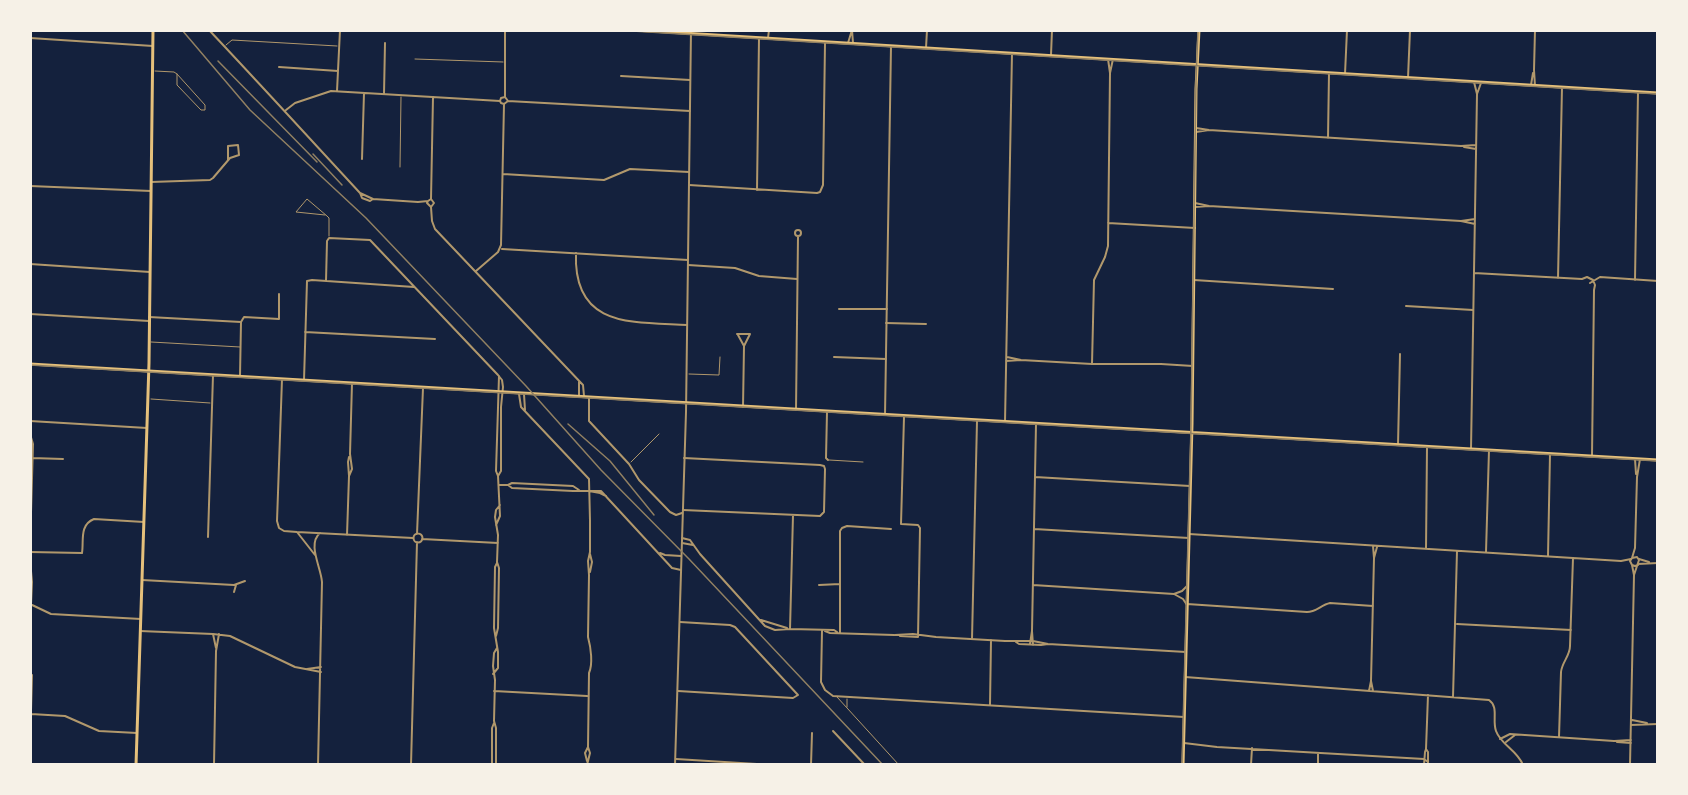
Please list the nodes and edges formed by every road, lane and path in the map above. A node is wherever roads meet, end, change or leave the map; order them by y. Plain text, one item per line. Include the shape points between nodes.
1 (153, 30) edge
2 (209, 30) edge
3 (340, 30) edge
4 (505, 30) edge
5 (634, 30) edge
6 (769, 30) edge
7 (852, 30) edge
8 (927, 30) edge
9 (1052, 30) edge
10 (1199, 30) edge
11 (1347, 30) edge
12 (1410, 30) edge
13 (1535, 30) edge
14 (691, 32) edge
15 (30, 38) edge
16 (759, 38) junction
17 (768, 38) junction
18 (825, 42) junction
19 (385, 43) dead end
20 (851, 43) junction
21 (153, 46) junction
22 (225, 46) junction
23 (339, 46) junction
24 (891, 46) junction
25 (926, 48) junction
26 (1012, 53) junction
27 (1051, 56) junction
28 (415, 59) dead end
29 (1110, 59) junction
30 (504, 62) junction
31 (1197, 65) junction
32 (279, 67) dead end
33 (338, 70) junction
34 (153, 71) junction
35 (1329, 73) junction
36 (177, 74) junction
37 (1345, 74) junction
38 (621, 75) dead end
39 (1408, 78) junction
40 (690, 80) junction
41 (1474, 82) junction
42 (1481, 82) junction
43 (1533, 85) junction
44 (1562, 87) junction
45 (337, 91) junction
46 (1638, 92) junction
47 (364, 93) junction
48 (1658, 93) edge
49 (384, 94) junction
50 (1477, 94) junction
51 (401, 95) junction
52 (433, 97) junction
53 (505, 98) junction
54 (500, 101) junction
55 (508, 101) junction
56 (504, 104) junction
57 (285, 110) junction
58 (690, 111) junction
59 (1196, 130) junction
60 (1328, 138) junction
61 (1476, 147) junction
62 (230, 156) dead end
63 (362, 159) dead end
64 (400, 167) dead end
65 (689, 172) junction
66 (503, 174) junction
67 (151, 182) junction
68 (689, 185) junction
69 (30, 186) edge
70 (757, 190) junction
71 (151, 191) junction
72 (429, 203) junction
73 (1195, 205) junction
74 (325, 214) junction
75 (1475, 219) junction
76 (1461, 221) junction
77 (1108, 223) junction
78 (1475, 224) junction
79 (1195, 228) junction
80 (798, 236) dead end
81 (329, 238) junction
82 (500, 249) junction
83 (576, 253) junction
84 (688, 260) junction
85 (30, 264) edge
86 (687, 265) junction
87 (150, 272) junction
88 (475, 272) junction
89 (1474, 273) junction
90 (1558, 278) junction
91 (797, 279) junction
92 (1194, 280) junction
93 (1635, 280) junction
94 (326, 281) junction
95 (1658, 281) edge
96 (1592, 282) junction
97 (415, 288) junction
98 (1333, 289) dead end
99 (279, 294) dead end
100 (1406, 306) dead end
101 (839, 309) dead end
102 (887, 309) junction
103 (1473, 310) junction
104 (30, 314) edge
105 (149, 319) junction
106 (241, 322) junction
107 (886, 323) junction
108 (926, 324) dead end
109 (687, 325) junction
110 (305, 332) junction
111 (435, 339) dead end
112 (149, 342) junction
113 (744, 346) junction
114 (241, 347) junction
115 (1400, 354) dead end
116 (720, 357) dead end
117 (834, 357) dead end
118 (886, 359) junction
119 (1006, 359) junction
120 (30, 364) edge
121 (1092, 364) junction
122 (1193, 366) junction
123 (149, 371) junction
124 (686, 374) junction
125 (213, 375) junction
126 (240, 376) junction
127 (499, 376) junction
128 (282, 379) junction
129 (304, 380) junction
130 (579, 382) junction
131 (352, 383) junction
132 (423, 388) junction
133 (498, 392) junction
134 (503, 393) junction
135 (519, 394) junction
136 (526, 394) junction
137 (579, 397) junction
138 (148, 398) junction
139 (584, 398) junction
140 (589, 398) junction
141 (212, 403) junction
142 (686, 404) junction
143 (743, 407) junction
144 (525, 410) junction
145 (796, 410) junction
146 (827, 412) junction
147 (885, 415) junction
148 (904, 416) junction
149 (30, 421) edge
150 (977, 421) junction
151 (1005, 422) junction
152 (1036, 424) junction
153 (147, 428) junction
154 (1192, 433) junction
155 (30, 434) edge
156 (659, 434) dead end
157 (1398, 445) junction
158 (1428, 447) junction
159 (1471, 449) junction
160 (1489, 450) junction
161 (1551, 454) junction
162 (1592, 456) junction
163 (32, 458) junction
164 (684, 458) junction
165 (63, 459) dead end
166 (828, 459) joint
167 (1635, 459) junction
168 (1640, 459) junction
169 (1658, 460) edge
170 (863, 462) dead end
171 (629, 464) junction
172 (498, 476) junction
173 (1035, 477) junction
174 (1637, 477) junction
175 (532, 484) junction
176 (537, 484) junction
177 (498, 485) junction
178 (508, 485) junction
179 (555, 486) junction
180 (1190, 486) junction
181 (532, 489) junction
182 (536, 489) junction
183 (555, 490) junction
184 (579, 490) junction
185 (590, 491) junction
186 (683, 511) junction
187 (793, 515) junction
188 (144, 522) junction
189 (891, 529) dead end
190 (1034, 530) junction
191 (297, 532) junction
192 (320, 533) junction
193 (417, 534) junction
194 (347, 535) junction
195 (1189, 536) junction
196 (207, 537) dead end
197 (413, 538) junction
198 (422, 539) junction
199 (683, 541) junction
200 (417, 542) junction
201 (498, 543) junction
202 (693, 545) junction
203 (1372, 546) junction
204 (1377, 546) junction
205 (30, 547) edge
206 (1635, 548) junction
207 (1426, 549) junction
208 (658, 551) junction
209 (1457, 551) junction
210 (30, 552) edge
211 (1486, 552) junction
212 (681, 556) junction
213 (1548, 556) junction
214 (317, 558) junction
215 (1374, 558) junction
216 (1573, 558) junction
217 (1632, 558) junction
218 (1638, 559) junction
219 (30, 560) edge
220 (1621, 561) junction
221 (1649, 562) junction
222 (1658, 563) edge
223 (1631, 564) junction
224 (1638, 565) junction
225 (681, 570) junction
226 (1634, 575) junction
227 (142, 580) junction
228 (245, 581) dead end
229 (1188, 582) junction
230 (840, 584) junction
231 (236, 585) junction
232 (819, 585) dead end
233 (1033, 585) junction
234 (234, 592) dead end
235 (1172, 594) junction
236 (31, 604) edge
237 (1187, 606) junction
238 (1373, 606) junction
239 (141, 619) junction
240 (761, 620) junction
241 (680, 622) junction
242 (1456, 624) junction
243 (790, 629) junction
244 (1571, 630) junction
245 (140, 631) junction
246 (823, 631) junction
247 (838, 632) junction
248 (213, 634) junction
249 (219, 634) junction
250 (919, 636) junction
251 (972, 639) junction
252 (991, 640) junction
253 (1031, 643) junction
254 (216, 651) junction
255 (1186, 652) junction
256 (321, 667) junction
257 (304, 669) junction
258 (321, 672) junction
259 (32, 675) dead end
260 (1185, 677) junction
261 (1371, 681) junction
262 (494, 691) junction
263 (678, 691) junction
264 (1369, 691) junction
265 (1373, 691) junction
266 (1428, 695) junction
267 (588, 696) junction
268 (835, 696) junction
269 (847, 697) junction
270 (1453, 697) junction
271 (990, 705) junction
272 (846, 709) junction
273 (31, 714) edge
274 (1184, 717) junction
275 (1631, 720) junction
276 (494, 721) junction
277 (1650, 724) junction
278 (1658, 724) edge
279 (1631, 725) junction
280 (833, 731) dead end
281 (137, 733) junction
282 (812, 733) dead end
283 (1515, 735) junction
284 (1559, 737) junction
285 (1500, 738) junction
286 (1631, 742) junction
287 (1184, 743) junction
288 (1505, 743) junction
289 (30, 746) edge
290 (1252, 748) junction
291 (1426, 749) junction
292 (1318, 753) junction
293 (676, 759) junction
294 (1424, 759) junction
295 (587, 764) edge
296 (1427, 764) edge
297 (136, 765) edge
298 (214, 765) edge
299 (318, 765) edge
300 (411, 765) edge
301 (492, 765) edge
302 (496, 765) edge
303 (675, 765) edge
304 (772, 765) edge
305 (811, 765) edge
306 (865, 765) edge
307 (899, 765) edge
308 (1183, 765) edge
309 (1251, 765) edge
310 (1318, 765) edge
311 (1523, 765) edge
312 (1630, 765) edge

1 - 21 main road
2 - 22 street
3 - 23 street
4 - 30 street
5 - 14 main road
6 - 17 street
7 - 20 street
8 - 25 street
9 - 27 street
10 - 31 main road
11 - 37 street
12 - 39 street
13 - 43 street
14 - 16 main road
14 - 40 street
15 - 21 street
16 - 17 main road
16 - 70 street
17 - 18 main road
18 - 20 main road
18 - 70 street via 820,192
19 - 49 street
20 - 24 main road
21 - 34 main road
22 - 23 lane via 232,40
22 - 57 street
23 - 33 street
24 - 25 main road
24 - 102 street
25 - 26 main road
26 - 27 main road
26 - 119 street
27 - 29 main road
28 - 30 lane
29 - 31 main road
29 - 77 street
30 - 53 street
31 - 35 main road
31 - 59 main road
32 - 33 street
33 - 45 street
34 - 36 lane
34 - 67 main road
35 - 37 main road
35 - 60 street
36 - 36 lane via 205,105 206,110 201,110 177,85
37 - 39 main road
38 - 40 street
39 - 41 main road
40 - 58 street
41 - 42 main road
41 - 50 street
42 - 43 main road
42 - 50 street
43 - 44 main road
44 - 46 main road
44 - 90 street
45 - 47 street
45 - 57 street via 298,102
46 - 48 main road
46 - 93 street
47 - 49 street
47 - 63 street
49 - 51 street
50 - 61 street
51 - 52 street
51 - 64 lane
52 - 54 street
52 - 72 street
53 - 54 street
53 - 55 street
54 - 56 street
55 - 56 street
55 - 58 street
56 - 66 street
57 - 72 street via 366,198
58 - 65 street
59 - 60 street
59 - 73 main road
60 - 61 street
61 - 75 street
62 - 67 street via 209,181
65 - 66 street via 630,169 604,180
65 - 68 street
66 - 82 street
67 - 71 main road
68 - 70 street
68 - 84 street
69 - 71 street
71 - 87 main road
72 - 88 street via 434,227
73 - 76 street
73 - 79 main road
74 - 74 lane via 307,199 296,212 306,213
74 - 81 lane via 329,219
75 - 76 street
75 - 78 street
76 - 78 street
77 - 79 street
77 - 121 street via 1107,253 1094,280
78 - 89 street
79 - 92 main road
80 - 91 street
81 - 94 street
81 - 97 street via 370,240
82 - 83 street
82 - 88 street
83 - 84 street
83 - 109 street via 580,287 600,311 612,318
84 - 86 street
85 - 87 street
86 - 91 street via 735,268 759,276
86 - 109 street
87 - 105 main road
88 - 130 street
89 - 90 street
89 - 103 street
90 - 96 street
91 - 145 street
92 - 98 street
92 - 122 main road
93 - 95 street
93 - 96 street via 1600,277
94 - 97 street
94 - 110 street via 306,283
96 - 162 street
97 - 127 street
99 - 106 street via 279,319 244,317
100 - 103 street
101 - 102 street
102 - 107 street
103 - 159 street
104 - 105 street
105 - 106 street
105 - 112 main road
106 - 114 street
107 - 108 street
107 - 118 street
109 - 124 street
110 - 111 street
110 - 129 street
112 - 114 lane
112 - 123 main road
113 - 113 street via 740,340 737,334 750,334
113 - 143 street
114 - 126 street
115 - 157 street
116 - 124 lane via 719,375
117 - 118 street
118 - 147 street
119 - 121 street
119 - 151 street
120 - 123 main road
121 - 122 street
122 - 154 main road
123 - 125 main road
123 - 138 main road
124 - 142 street
125 - 126 main road
125 - 141 street
126 - 128 main road
127 - 133 street
127 - 134 street
128 - 129 main road
128 - 191 street via 277,524 282,530
129 - 131 main road
130 - 137 street
130 - 139 street via 584,385
131 - 132 main road
131 - 194 street
132 - 133 main road
132 - 193 street
133 - 134 main road
133 - 172 street
134 - 135 main road
134 - 172 street
135 - 136 main road
135 - 144 street
136 - 137 main road
136 - 144 street
137 - 139 main road
138 - 141 lane
138 - 153 main road
139 - 140 main road
140 - 142 main road
140 - 171 street via 589,421
141 - 196 street
142 - 143 main road
142 - 164 street
143 - 145 main road
144 - 185 street via 588,477
145 - 146 main road
146 - 147 main road
146 - 166 street
147 - 148 main road
148 - 150 main road
148 - 250 street via 901,524 920,528
149 - 153 street
150 - 151 main road
150 - 251 street
151 - 152 main road
152 - 154 main road
152 - 173 street
153 - 188 main road
154 - 157 main road
154 - 180 main road
155 - 163 street
156 - 171 lane
157 - 158 main road
158 - 159 main road
158 - 207 street
159 - 160 main road
160 - 161 main road
160 - 211 street
161 - 162 main road
161 - 213 street
162 - 167 main road
163 - 165 street
163 - 205 street
164 - 186 street
164 - 187 street via 824,466 824,512 818,516
166 - 170 lane
167 - 168 main road
167 - 174 street
168 - 169 main road
168 - 174 street
171 - 186 street via 670,513
172 - 177 street
173 - 180 street
173 - 190 street
174 - 206 street
175 - 176 street
175 - 178 street
175 - 181 street
176 - 179 street
176 - 182 street
177 - 178 street
177 - 201 street
178 - 181 street
179 - 183 street
179 - 184 street
180 - 195 main road
181 - 182 street
182 - 183 street
183 - 184 street
184 - 185 street
185 - 208 street via 606,496
185 - 267 street
186 - 187 street
186 - 199 street
187 - 243 street
188 - 210 street via 94,519 84,527 82,553
188 - 227 main road
189 - 230 street via 842,528
190 - 195 street
190 - 233 street
191 - 192 street
191 - 214 street
192 - 194 street
192 - 214 street via 314,542
193 - 197 street
193 - 198 street
194 - 197 street
195 - 203 street
195 - 229 main road
197 - 200 street
198 - 200 street
198 - 201 street
199 - 202 street
199 - 202 street via 690,540
199 - 212 street
200 - 300 street
201 - 262 street via 498,667 493,674
202 - 240 street
203 - 204 street
203 - 215 street
204 - 207 street
204 - 215 street
206 - 217 street
206 - 218 street
207 - 209 street
208 - 212 street
208 - 225 street via 672,568
209 - 211 street
209 - 242 street
211 - 213 street
212 - 225 street
213 - 216 street
214 - 256 street via 322,582
215 - 238 street
216 - 220 street
216 - 244 street
217 - 218 street
217 - 220 street
217 - 223 street
218 - 221 street
218 - 224 street
219 - 236 street
220 - 223 street
221 - 222 street
221 - 224 street
223 - 224 street
223 - 226 street
224 - 226 street
225 - 241 street
226 - 275 street
227 - 231 street
227 - 239 main road
228 - 231 street
229 - 235 street via 1183,591
229 - 237 main road
230 - 232 street
230 - 247 street
231 - 234 street
233 - 235 street
233 - 253 street
235 - 237 street
236 - 239 street via 51,614
237 - 238 street via 1306,612 1330,603
237 - 255 main road
238 - 261 street
239 - 245 main road
240 - 243 street
240 - 243 street via 771,629
241 - 263 street
241 - 263 street via 735,627 798,696
242 - 244 street
242 - 270 street
243 - 246 street
244 - 284 street via 1570,650 1561,672
245 - 248 street
245 - 281 main road
246 - 247 street
246 - 268 street via 821,684
247 - 250 street
248 - 249 street
248 - 254 street
249 - 254 street
249 - 257 street
250 - 251 street
251 - 252 street
252 - 253 street
252 - 271 street
253 - 255 street
254 - 298 street
255 - 260 main road
256 - 257 street
256 - 258 street
257 - 258 street
258 - 299 street
259 - 273 street
260 - 264 street
260 - 274 main road
261 - 264 street
261 - 265 street
262 - 267 street
262 - 276 street
263 - 293 street
264 - 265 street
265 - 266 street
266 - 270 street
266 - 291 street
267 - 295 street
268 - 269 street
268 - 272 lane
269 - 271 street
269 - 272 lane
270 - 285 street via 1492,702
271 - 274 street
272 - 307 lane
273 - 281 street via 65,716 99,731
273 - 289 street
274 - 287 main road
275 - 277 street
275 - 279 street
276 - 301 street
276 - 302 street
277 - 278 street
277 - 279 street
279 - 286 street
280 - 306 street
281 - 297 main road
282 - 305 street
283 - 284 street
283 - 285 street
283 - 288 street
284 - 286 street
285 - 288 street
286 - 312 street
287 - 290 street
287 - 308 main road
288 - 311 street
290 - 292 street
290 - 309 street
291 - 294 street
291 - 296 street
292 - 294 street
292 - 310 street
293 - 303 street
293 - 304 street
294 - 296 street

